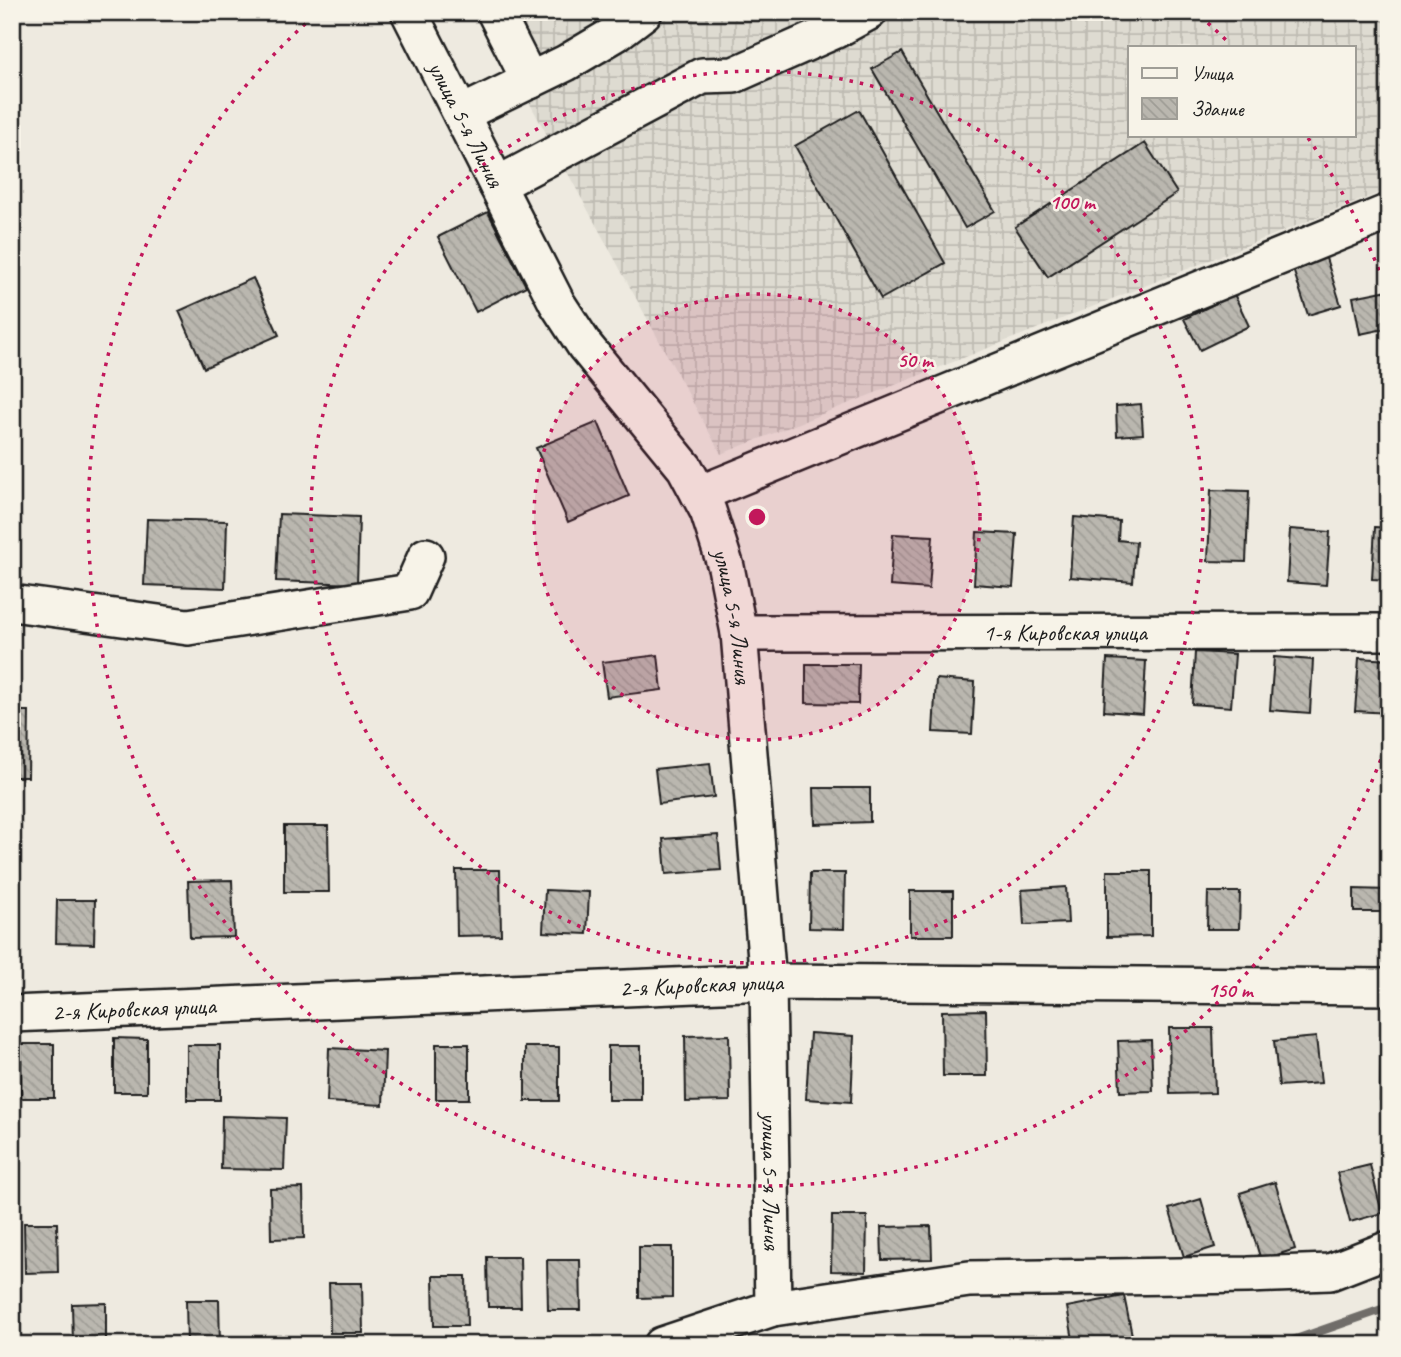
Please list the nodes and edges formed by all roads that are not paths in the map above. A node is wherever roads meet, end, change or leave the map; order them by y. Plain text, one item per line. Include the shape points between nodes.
1 (409, 12) edge
2 (495, 12) edge
3 (644, 12) edge
4 (869, 12) edge
5 (530, 81) junction
6 (461, 114) junction
7 (497, 185) junction
8 (1389, 212) edge
9 (699, 494) junction
10 (426, 556) dead end
11 (12, 603) edge
12 (1389, 632) edge
13 (739, 633) junction
14 (768, 982) junction
15 (1389, 987) edge
16 (12, 1014) edge
17 (1389, 1249) edge
18 (773, 1308) junction
19 (662, 1345) edge

1 - 6 street, улица 5-я Линия
2 - 5 street
3 - 5 street via 596,46
4 - 7 street via 734,75 702,76
5 - 6 street
6 - 7 street, улица 5-я Линия
7 - 9 street, улица 5-я Линия via 556,303 585,346 685,468
8 - 9 street
9 - 13 street, улица 5-я Линия via 726,567
10 - 11 street via 410,592 188,627
12 - 13 street, 1-я Кировская улица
13 - 14 street, улица 5-я Линия
14 - 15 street, 2-я Кировская улица
14 - 16 street, 2-я Кировская улица
14 - 18 street, улица 5-я Линия
17 - 18 street via 1329,1272 970,1279
18 - 19 street

